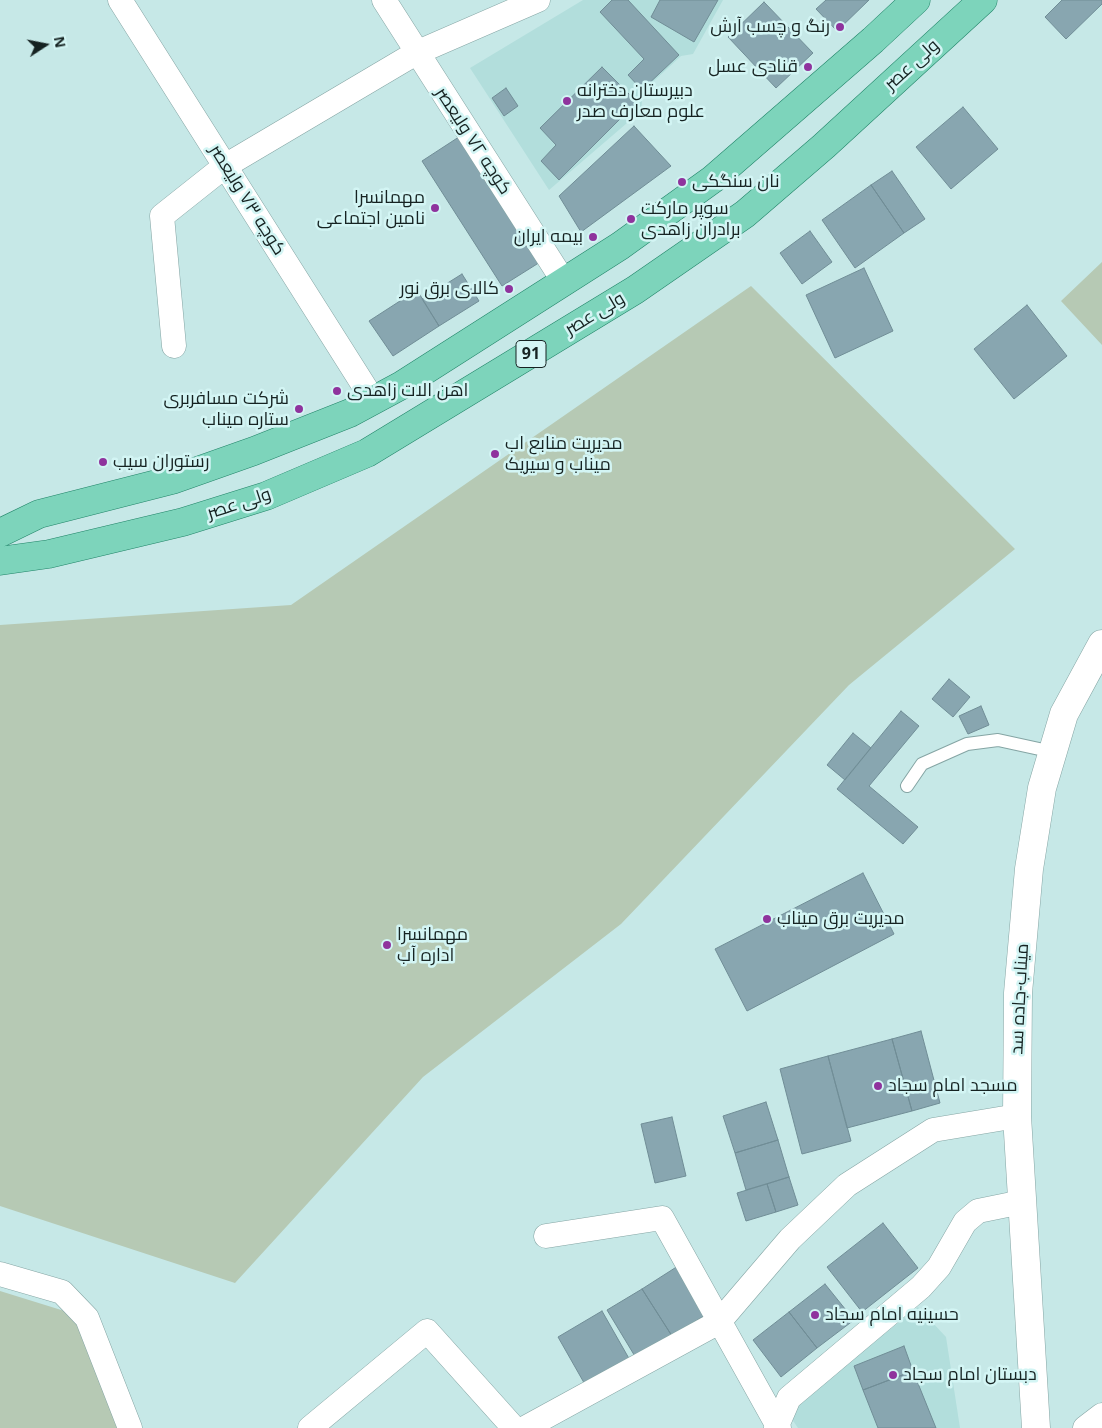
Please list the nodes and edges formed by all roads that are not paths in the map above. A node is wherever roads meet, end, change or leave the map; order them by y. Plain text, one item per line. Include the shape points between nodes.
1 (120, 0) edge
2 (384, 0) edge
3 (538, 0) edge
4 (916, 0) edge
5 (984, 0) edge
6 (416, 53) junction
7 (225, 166) junction
8 (564, 282) junction
9 (174, 346) dead end
10 (373, 400) junction
11 (0, 533) edge
12 (0, 561) edge
13 (1102, 644) edge
14 (1053, 752) junction
15 (907, 786) dead end
16 (1017, 1116) junction
17 (1022, 1202) junction
18 (546, 1236) dead end
19 (0, 1274) edge
20 (719, 1322) junction
21 (1102, 1415) edge
22 (777, 1427) edge
23 (130, 1428) edge
24 (310, 1428) edge
25 (514, 1428) edge
26 (525, 1428) edge
27 (1036, 1428) edge
28 (1085, 1428) edge

1 - 7 street, کوچه ۷۳ ولیعصر
2 - 6 street, کوچه ۷۲ ولیعصر
3 - 6 street
4 - 8 main road, 91 via 713,179
5 - 12 main road, ولی عصر / 91 via 745,214 635,290 367,453 266,496 183,522 49,554
6 - 7 street
6 - 8 street, کوچه ۷۲ ولیعصر
7 - 9 street via 162,216
7 - 10 street, کوچه ۷۳ ولیعصر
8 - 10 main road, 91
10 - 11 main road, 91 via 306,431 172,480 39,514
13 - 14 street, میناب-جاده سد via 1064,714
14 - 15 lane via 998,740 967,744 922,764
14 - 16 street, میناب-جاده سد via 1042,788 1029,869 1018,993
16 - 17 street, میناب-جاده سد
16 - 20 street via 933,1130 847,1185 790,1239
17 - 22 street via 978,1211 964,1222 939,1267 789,1398
17 - 27 street, میناب-جاده سد
18 - 20 street via 662,1218
19 - 23 street via 62,1292 88,1318
20 - 22 street
20 - 26 street
21 - 28 street
24 - 25 street via 427,1331

